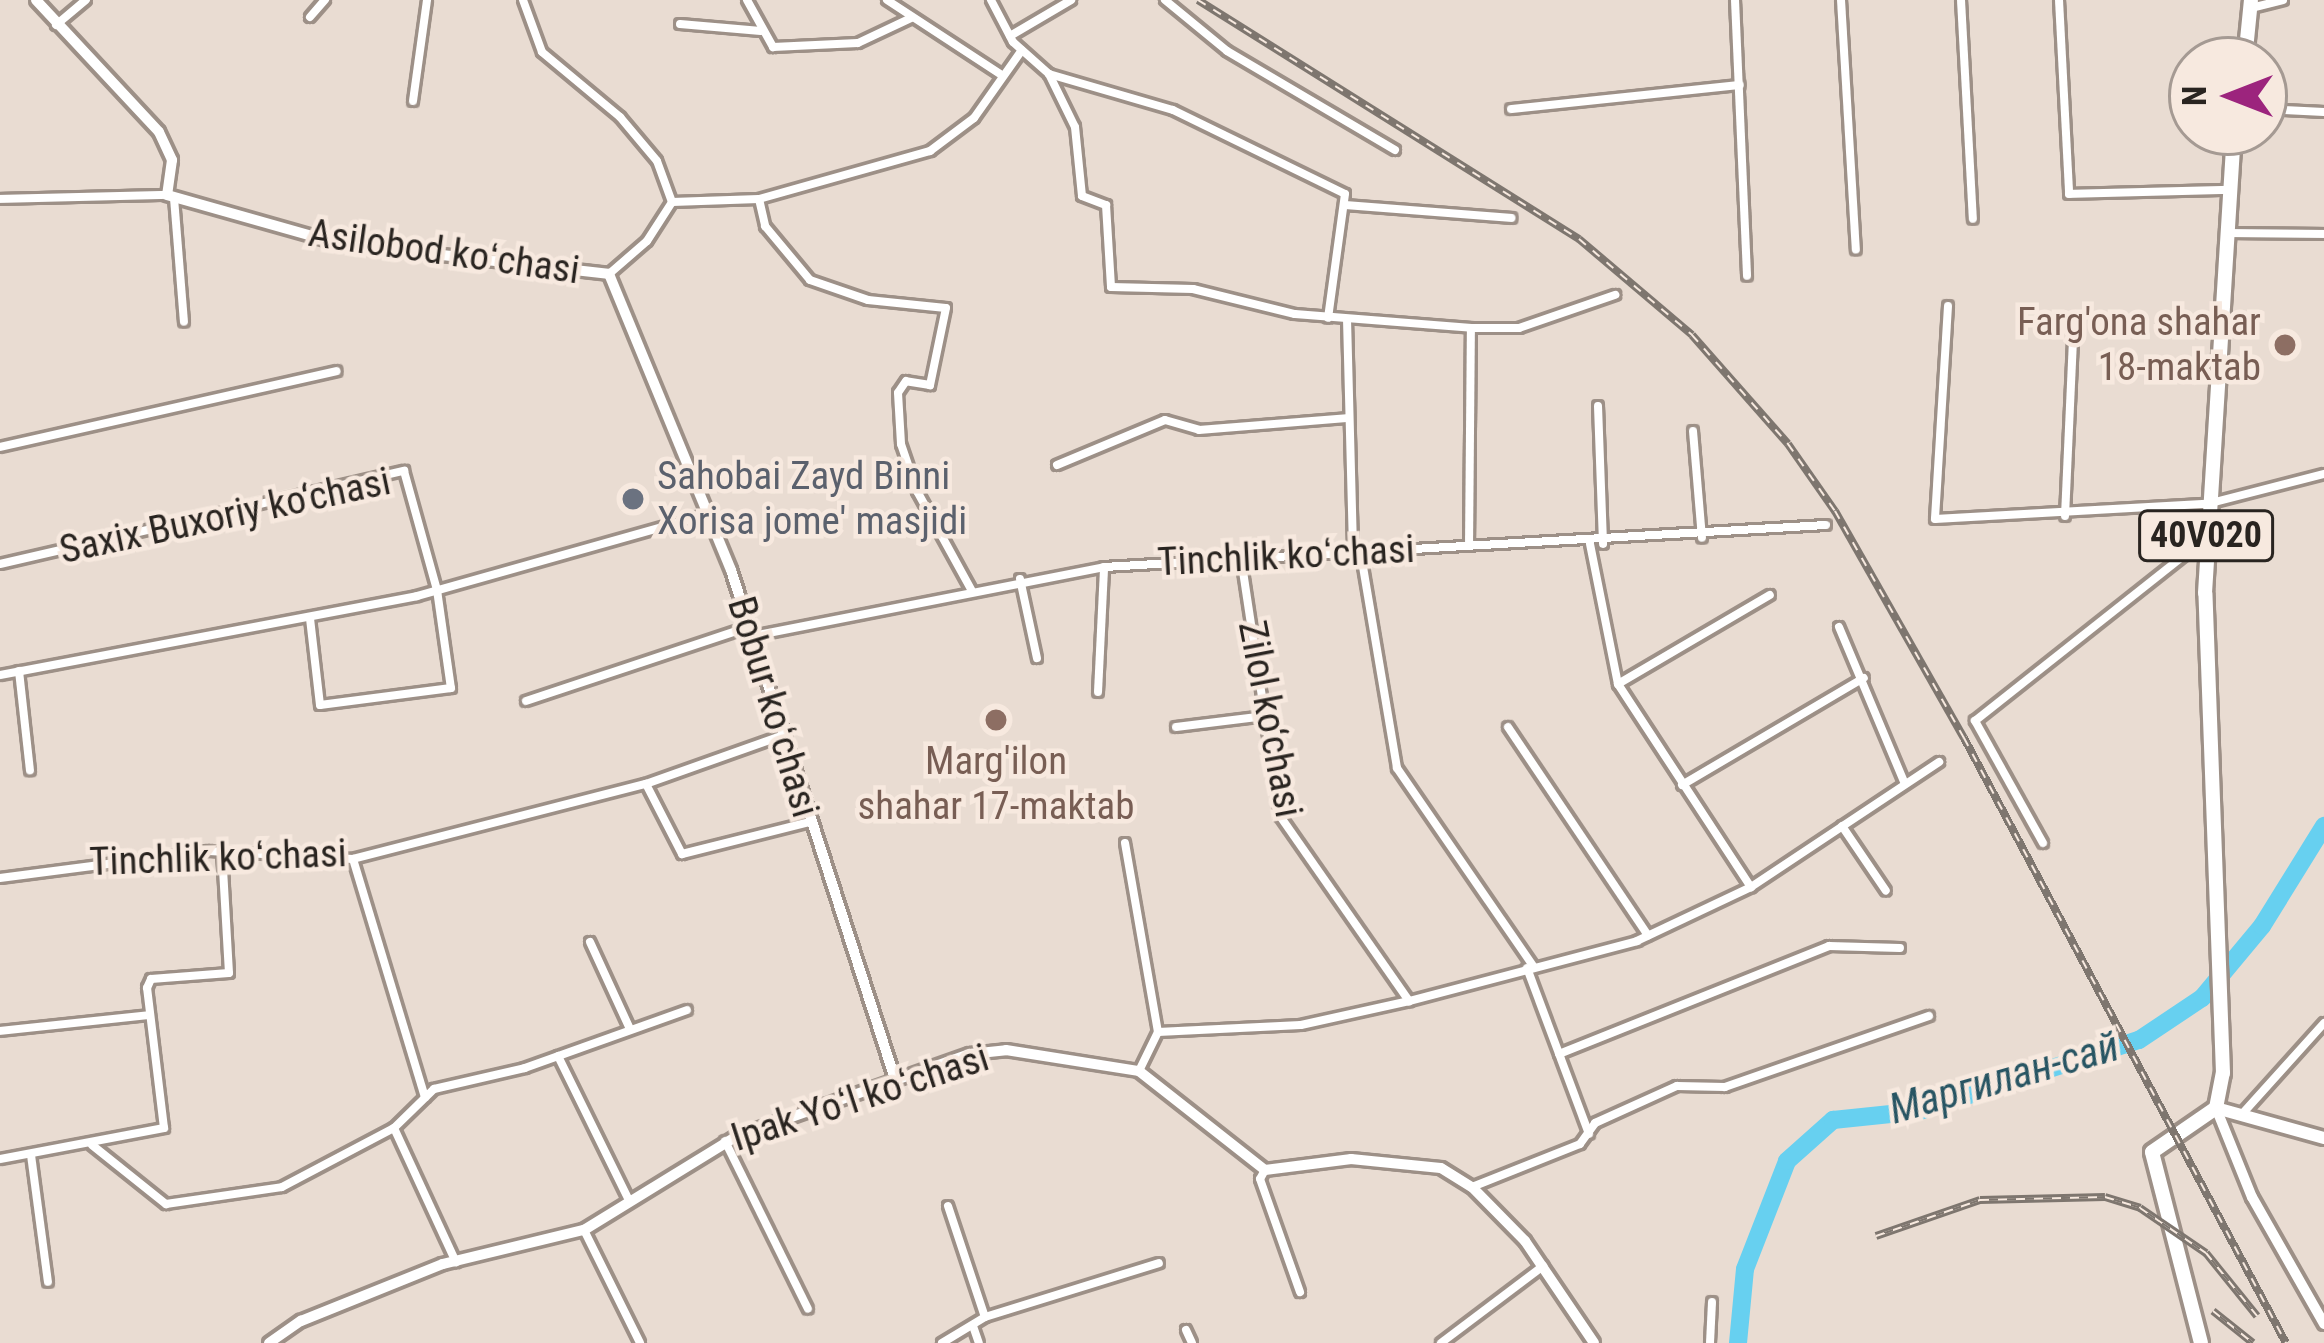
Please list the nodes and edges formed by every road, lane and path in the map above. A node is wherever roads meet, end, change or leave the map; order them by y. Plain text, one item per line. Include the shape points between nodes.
1 (36, 0) edge
2 (86, 0) edge
3 (325, 0) edge
4 (427, 0) edge
5 (523, 0) edge
6 (747, 0) edge
7 (887, 0) edge
8 (991, 0) edge
9 (1072, 0) edge
10 (1165, 0) edge
11 (1735, 0) edge
12 (1841, 0) edge
13 (1961, 0) edge
14 (2059, 0) edge
15 (2283, 0) edge
16 (2251, 4) edge
17 (310, 17) dead end
18 (911, 18) junction
19 (680, 24) dead end
20 (56, 25) junction
21 (763, 31) junction
22 (1010, 36) junction
23 (2248, 36) edge
24 (1022, 50) junction
25 (1000, 74) junction
26 (1049, 74) junction
27 (1740, 85) junction
28 (413, 100) dead end
29 (1511, 109) dead end
30 (2288, 110) edge
31 (2324, 112) edge
32 (1394, 150) dead end
33 (2232, 156) edge
34 (2228, 190) junction
35 (171, 196) junction
36 (0, 199) edge
37 (758, 199) junction
38 (672, 202) junction
39 (1346, 205) junction
40 (1511, 218) dead end
41 (1973, 219) dead end
42 (2223, 233) junction
43 (2324, 234) edge
44 (1856, 250) dead end
45 (609, 274) junction
46 (1748, 276) dead end
47 (1615, 296) dead end
48 (1948, 307) dead end
49 (1328, 318) junction
50 (1347, 319) junction
51 (2074, 320) dead end
52 (184, 322) dead end
53 (1471, 328) junction
54 (337, 371) dead end
55 (1598, 406) dead end
56 (1347, 418) junction
57 (1693, 431) dead end
58 (0, 446) edge
59 (1058, 465) dead end
60 (2324, 474) edge
61 (2206, 504) junction
62 (710, 514) junction
63 (2066, 516) junction
64 (1826, 525) dead end
65 (1702, 538) junction
66 (2206, 538) junction
67 (1590, 544) junction
68 (1603, 544) junction
69 (1468, 546) junction
70 (1356, 550) junction
71 (1241, 559) junction
72 (0, 564) edge
73 (1104, 567) junction
74 (1020, 580) junction
75 (437, 590) junction
76 (973, 591) junction
77 (1770, 595) dead end
78 (310, 619) junction
79 (1839, 627) dead end
80 (750, 631) junction
81 (1036, 658) dead end
82 (19, 671) junction
83 (0, 675) edge
84 (1864, 677) junction
85 (1618, 684) junction
86 (1098, 692) dead end
87 (526, 701) dead end
88 (1265, 716) junction
89 (1508, 727) dead end
90 (1176, 728) dead end
91 (781, 736) junction
92 (1940, 762) dead end
93 (30, 770) dead end
94 (646, 784) junction
95 (1905, 784) junction
96 (1682, 785) junction
97 (808, 822) junction
98 (1842, 826) junction
99 (2043, 843) dead end
100 (1125, 844) dead end
101 (222, 851) junction
102 (353, 859) junction
103 (0, 878) edge
104 (1751, 887) junction
105 (1886, 891) dead end
106 (1648, 935) junction
107 (590, 942) dead end
108 (1900, 948) dead end
109 (1530, 967) junction
110 (1409, 1001) junction
111 (687, 1010) dead end
112 (149, 1015) junction
113 (1929, 1016) dead end
114 (2324, 1023) edge
115 (630, 1029) junction
116 (0, 1030) edge
117 (1158, 1032) junction
118 (1559, 1054) junction
119 (558, 1056) junction
120 (1139, 1071) junction
121 (895, 1079) junction
122 (425, 1097) junction
123 (2216, 1108) junction
124 (2243, 1113) junction
125 (394, 1128) junction
126 (1589, 1135) junction
127 (2324, 1138) edge
128 (725, 1142) junction
129 (92, 1145) junction
130 (31, 1155) junction
131 (0, 1159) edge
132 (1265, 1170) junction
133 (1472, 1187) junction
134 (628, 1198) junction
135 (948, 1206) dead end
136 (584, 1230) junction
137 (456, 1262) junction
138 (1159, 1264) dead end
139 (1545, 1265) junction
140 (48, 1282) dead end
141 (1300, 1292) dead end
142 (1712, 1302) dead end
143 (808, 1310) dead end
144 (985, 1317) junction
145 (2324, 1324) edge
146 (973, 1326) junction
147 (1186, 1330) dead end
148 (269, 1343) edge
149 (640, 1343) edge
150 (942, 1343) edge
151 (979, 1343) edge
152 (1192, 1343) edge
153 (1441, 1343) edge
154 (1594, 1343) edge
155 (1710, 1343) edge
156 (2201, 1343) edge

1 - 20 street
2 - 20 street
3 - 17 street
4 - 28 street
5 - 38 street via 542,52 620,117 657,161
6 - 21 street
7 - 18 street
8 - 22 street
9 - 22 street
10 - 32 street via 1228,51
11 - 27 street
12 - 44 street
13 - 41 street
14 - 34 street via 2068,194
15 - 16 street
16 - 23 main road
18 - 21 street via 858,44 773,47
18 - 25 street
19 - 21 street
20 - 35 street via 159,132 172,160
22 - 24 street
24 - 25 street
24 - 26 street
25 - 37 street via 974,118 930,151
26 - 39 street via 1173,110 1283,171 1338,189
26 - 49 street via 1075,128 1082,196 1106,205 1108,284 1193,289
27 - 29 street
27 - 46 street
30 - 31 street
33 - 34 main road, 40V020
34 - 42 main road, 40V020
35 - 36 street, Asilobod koʻchasi
35 - 45 street, Asilobod koʻchasi via 337,243
35 - 52 street
37 - 38 street
37 - 76 street via 765,226 810,280 868,300 946,308 930,385 906,381 898,392 901,444
38 - 45 street, Asilobod koʻchasi via 646,241
39 - 40 street
39 - 49 street
42 - 43 street
42 - 61 main road, 40V020
45 - 62 street, Bobur koʻchasi
47 - 53 street via 1519,328
48 - 63 street via 1935,519
49 - 50 street
50 - 53 street
50 - 56 street
51 - 63 street
53 - 69 street
54 - 58 street
55 - 68 street
56 - 59 street via 1198,430 1165,419
56 - 70 street
57 - 65 street
60 - 61 street
61 - 63 street
61 - 66 main road, 40V020
62 - 75 street
62 - 80 street, Bobur koʻchasi
64 - 65 street, Tinchlik koʻchasi
65 - 68 street, Tinchlik koʻchasi
66 - 99 street via 1976,721
66 - 123 main road, 40V020 via 2223,1073
67 - 68 street, Tinchlik koʻchasi
67 - 69 street, Tinchlik koʻchasi
67 - 85 street
69 - 70 street, Tinchlik koʻchasi
70 - 71 street, Tinchlik koʻchasi
70 - 109 street via 1397,768
71 - 73 street, Tinchlik koʻchasi
71 - 88 street, Zilol ko‘chasi
72 - 75 street, Saxix Buxoriy ko‘chasi via 404,471
73 - 74 street, Tinchlik koʻchasi
73 - 86 street
74 - 76 street, Tinchlik koʻchasi
74 - 81 street
75 - 78 street
75 - 78 street via 451,688 320,705
76 - 80 street, Tinchlik koʻchasi
77 - 85 street
78 - 82 street
79 - 84 street
80 - 87 street, Tinchlik koʻchasi
80 - 91 street, Bobur koʻchasi
82 - 83 street
82 - 93 street
84 - 95 street
84 - 96 street
85 - 96 street
88 - 90 street
88 - 110 street, Zilol ko‘chasi via 1280,816
89 - 106 street
91 - 94 street, Tinchlik koʻchasi
91 - 97 street, Bobur koʻchasi
92 - 95 street
94 - 97 street via 682,854
94 - 102 street, Tinchlik koʻchasi
95 - 98 street
96 - 104 street
97 - 121 street, Bobur koʻchasi
98 - 104 street
98 - 105 street
100 - 117 street
101 - 102 street, Tinchlik koʻchasi
101 - 103 street, Tinchlik koʻchasi via 80,862
101 - 112 street via 231,970 151,979
102 - 122 street
104 - 106 street
106 - 109 street
107 - 115 street
108 - 118 street via 1829,946
109 - 110 street
109 - 118 street
110 - 117 street via 1301,1025
111 - 115 street
112 - 116 street
112 - 129 street via 164,1128
113 - 126 street via 1725,1087 1677,1086 1595,1123
114 - 124 street
115 - 119 street
117 - 120 street
118 - 126 street
119 - 122 street
119 - 134 street
120 - 121 street, Ipak Yoʻl koʻchasi via 1006,1050
120 - 132 street, Ipak Yoʻl koʻchasi
121 - 128 street, Ipak Yoʻl koʻchasi
122 - 125 street
123 - 124 main road
123 - 145 street via 2252,1197
123 - 156 main road via 2152,1152 2155,1188
124 - 127 main road
125 - 129 street via 304,1180 166,1204
125 - 137 street
126 - 133 street
128 - 134 street, Ipak Yoʻl koʻchasi
128 - 143 street
129 - 130 street
130 - 131 street
130 - 140 street
132 - 133 street via 1352,1159 1441,1168
132 - 141 street via 1260,1179
133 - 139 street
134 - 136 street, Ipak Yoʻl koʻchasi
135 - 144 street
136 - 137 street, Ipak Yoʻl koʻchasi
136 - 149 street
137 - 148 street, Ipak Yoʻl koʻchasi via 301,1321
138 - 144 street
139 - 153 street
139 - 154 street
142 - 155 street
144 - 146 street
146 - 150 street
146 - 151 street
147 - 152 street

